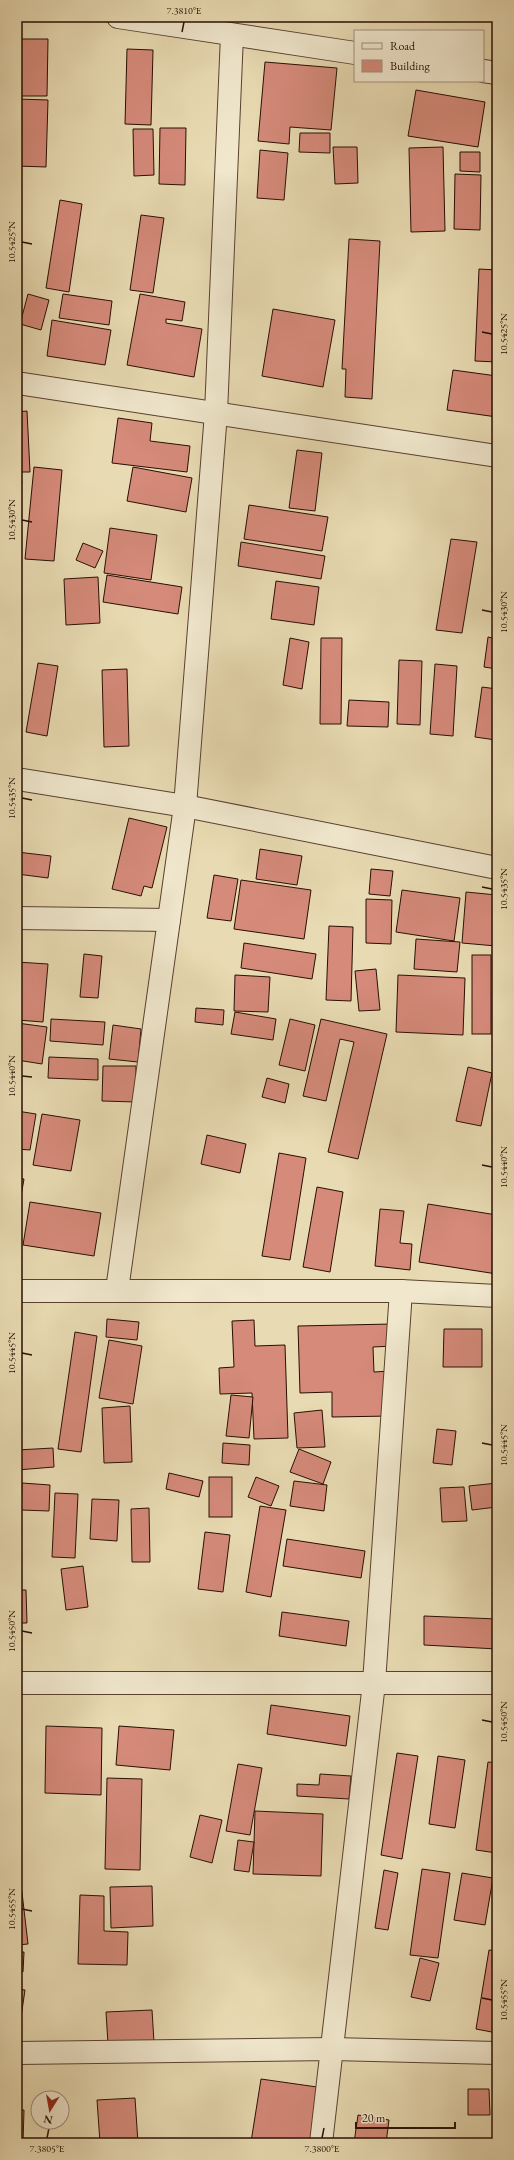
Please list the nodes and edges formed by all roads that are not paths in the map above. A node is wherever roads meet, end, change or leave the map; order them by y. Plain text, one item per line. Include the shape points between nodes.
1 (129, 18) edge
2 (232, 36) junction
3 (354, 53) edge
4 (484, 71) edge
5 (497, 72) edge
6 (17, 383) edge
7 (216, 413) junction
8 (497, 456) edge
9 (17, 780) edge
10 (185, 806) junction
11 (497, 868) edge
12 (17, 918) edge
13 (168, 920) junction
14 (118, 1290) junction
15 (17, 1291) edge
16 (401, 1291) junction
17 (497, 1296) edge
18 (17, 1683) edge
19 (374, 1683) junction
20 (497, 1683) edge
21 (332, 2050) junction
22 (17, 2053) edge
23 (497, 2053) edge
24 (321, 2143) edge

1 - 2 street
2 - 3 street
2 - 7 street
4 - 5 street
6 - 7 street
7 - 8 street
7 - 10 street
9 - 10 street
10 - 11 street
10 - 13 street
12 - 13 street
13 - 14 street
14 - 15 street
14 - 16 street
16 - 17 street
16 - 19 street
18 - 19 street
19 - 20 street
19 - 21 street
21 - 22 street
21 - 23 street
21 - 24 street

